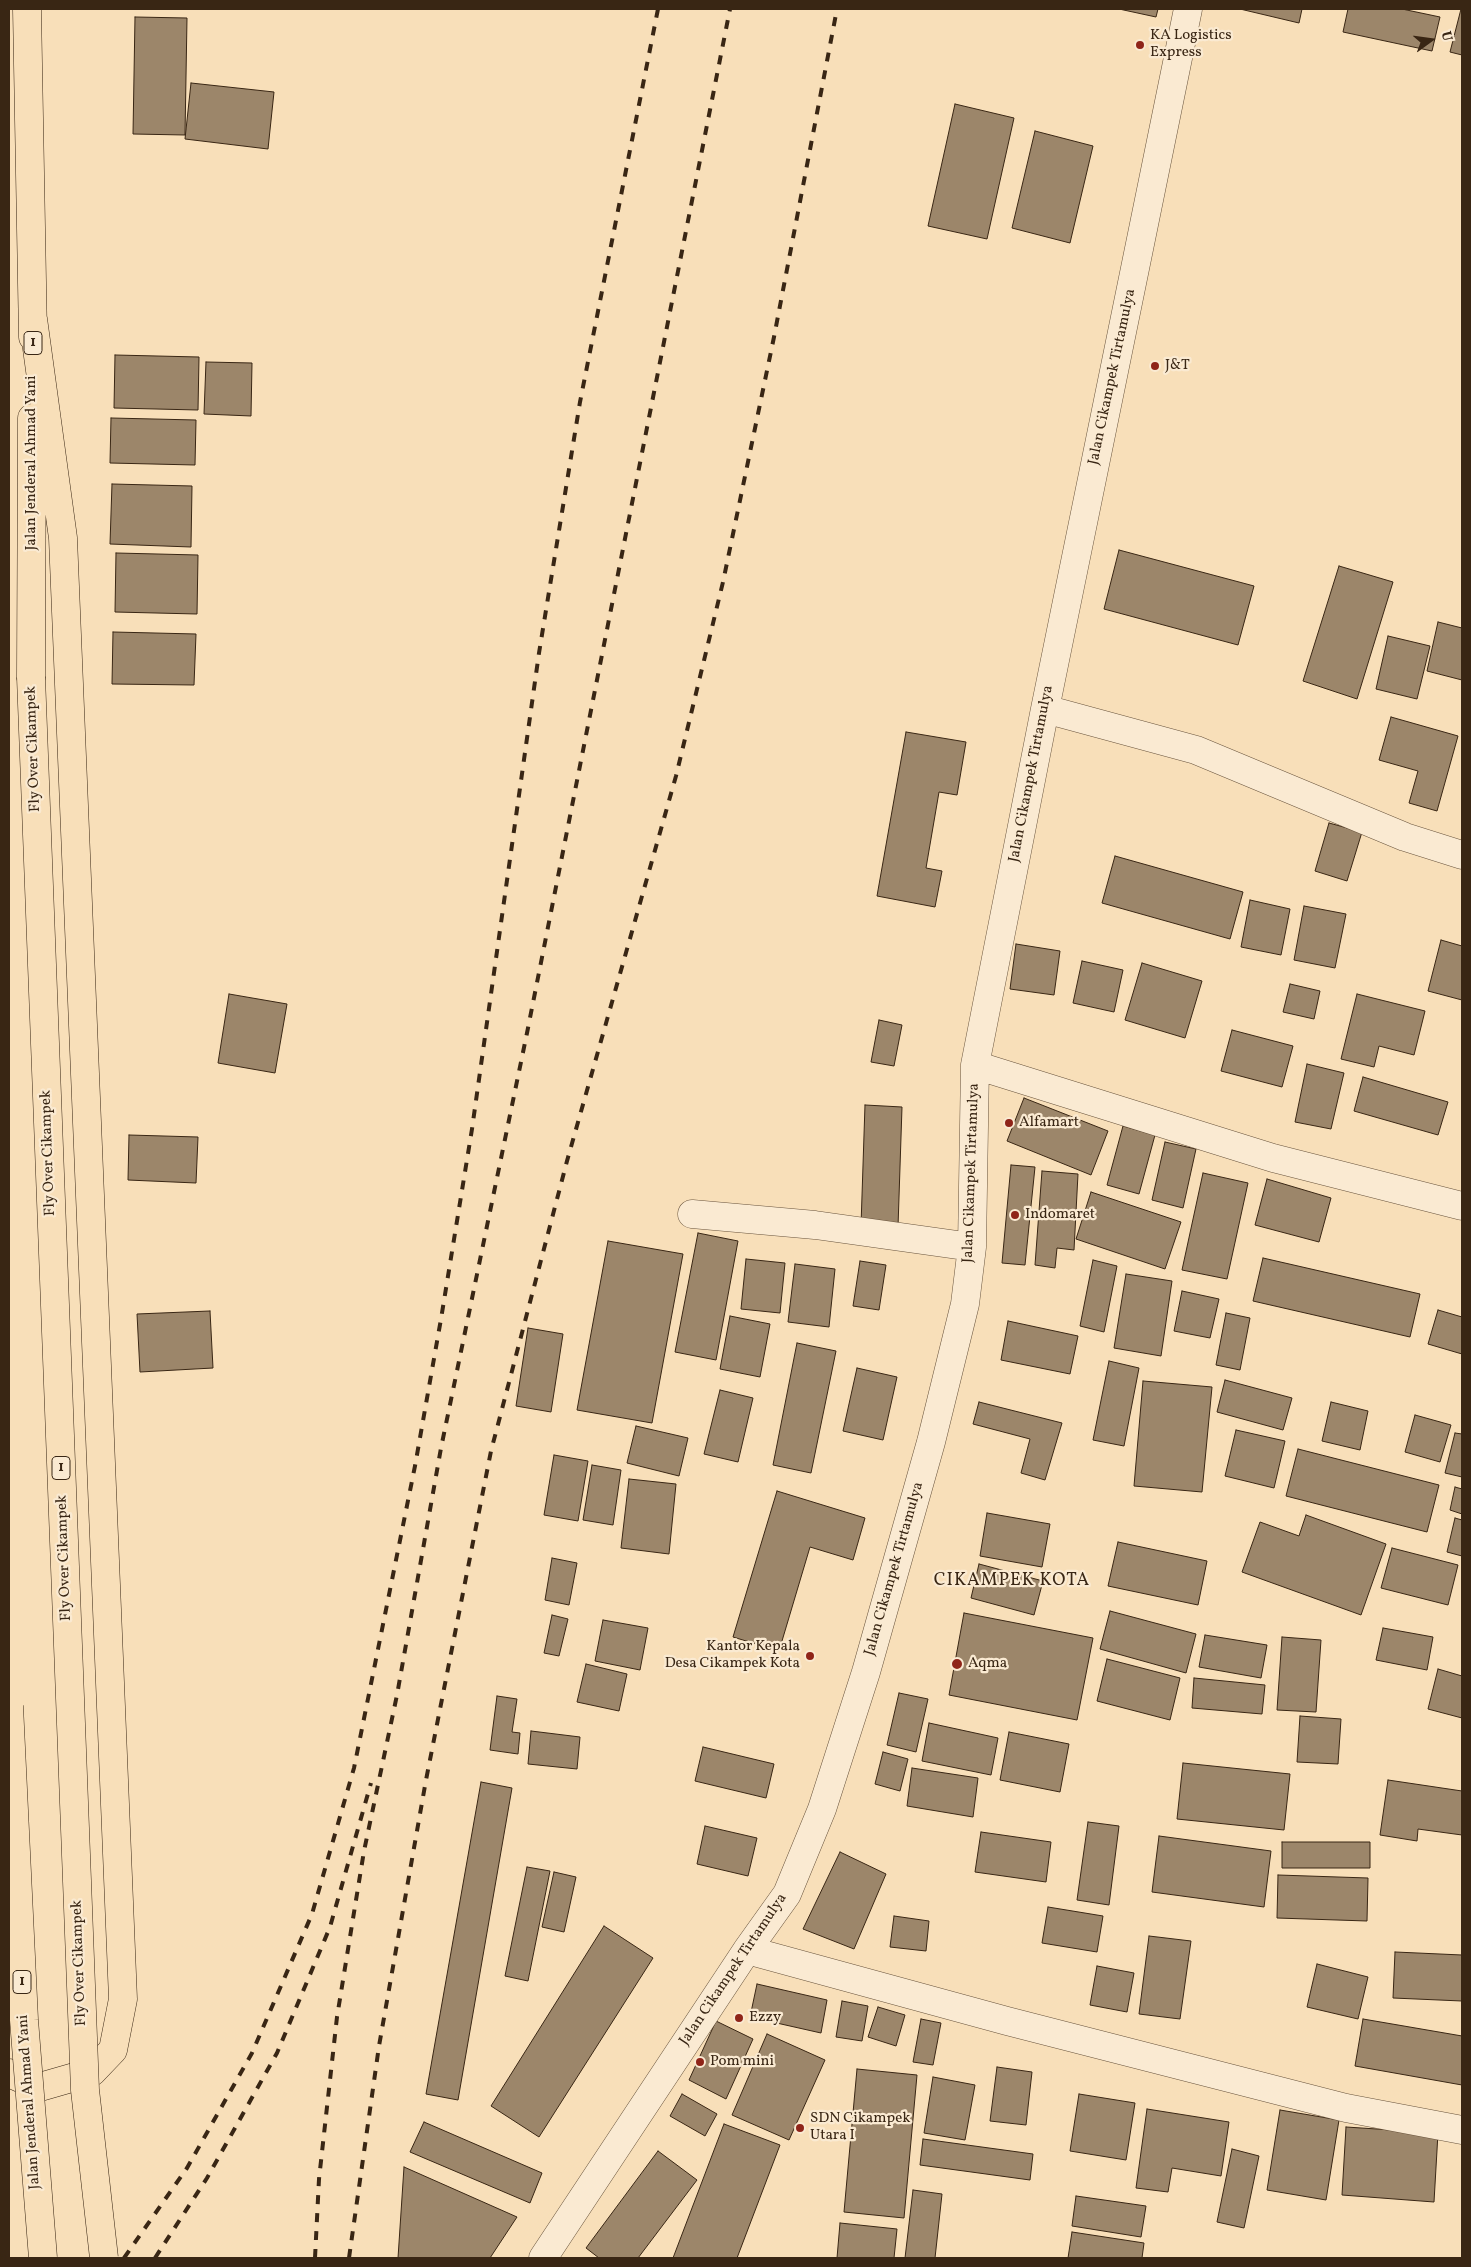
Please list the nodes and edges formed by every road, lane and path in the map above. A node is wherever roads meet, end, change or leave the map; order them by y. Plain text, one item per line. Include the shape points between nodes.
1 (27, 9) edge
2 (1188, 9) edge
3 (33, 319) junction
4 (31, 677) joint
5 (1045, 709) junction
6 (1462, 855) edge
7 (975, 1065) junction
8 (1462, 1206) edge
9 (692, 1214) dead end
10 (972, 1247) junction
11 (9, 1706) edge
12 (747, 1950) junction
13 (9, 2073) edge
14 (1462, 2130) edge
15 (44, 2258) edge
16 (104, 2258) edge
17 (543, 2258) edge

1 - 3 highway, Jalan Jenderal Ahmad Yani / 1
2 - 5 street, Jalan Cikampek Tirtamulya
3 - 4 highway, Jalan Jenderal Ahmad Yani / 1
3 - 13 highway via 63,538 123,1998 113,2050 92,2072 40,2087
4 - 16 highway, Fly Over Cikampek / 1, bridge via 85,2090
5 - 6 street via 1196,750 1405,837
5 - 7 street, Jalan Cikampek Tirtamulya
7 - 8 street via 1273,1158
7 - 10 street, Jalan Cikampek Tirtamulya
9 - 10 street via 815,1225
10 - 12 street, Jalan Cikampek Tirtamulya via 966,1304 866,1672 822,1809 787,1894
11 - 15 highway, Jalan Jenderal Ahmad Yani / 1, bridge via 24,2020
12 - 14 street via 1006,2021 1346,2108
12 - 17 street, Jalan Cikampek Tirtamulya

